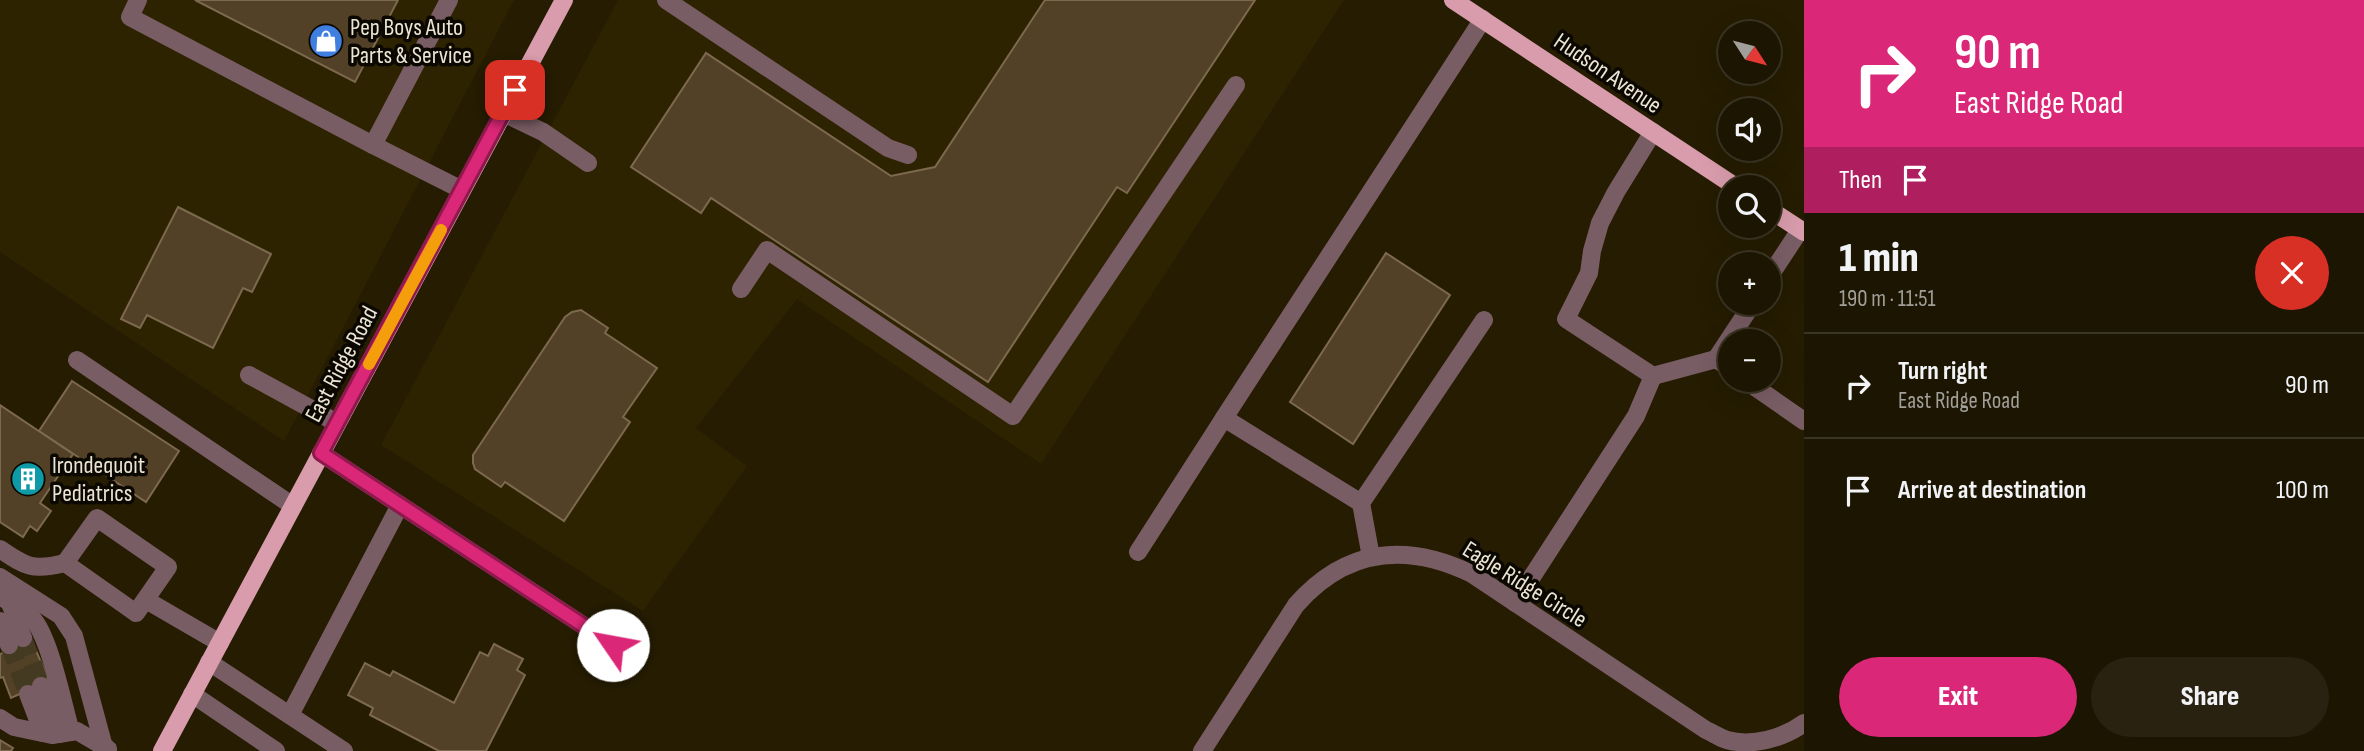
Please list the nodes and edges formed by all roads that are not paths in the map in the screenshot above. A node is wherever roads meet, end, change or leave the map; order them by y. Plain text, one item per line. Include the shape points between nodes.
1 (138, 0) edge
2 (449, 0) edge
3 (564, 0) edge
4 (666, 0) edge
5 (1453, 0) edge
6 (1483, 19) junction
7 (1236, 85) dead end
8 (503, 113) junction
9 (1653, 132) junction
10 (373, 145) junction
11 (908, 155) dead end
12 (588, 163) dead end
13 (1718, 175) edge
14 (462, 190) junction
15 (1781, 217) edge
16 (1802, 231) edge
17 (1781, 260) edge
18 (741, 289) dead end
19 (1484, 320) dead end
20 (77, 360) dead end
21 (1718, 365) edge
22 (249, 375) dead end
23 (1653, 376) junction
24 (1762, 392) edge
25 (1224, 418) junction
26 (1804, 421) edge
27 (337, 423) junction
28 (321, 453) junction
29 (1361, 503) junction
30 (400, 505) junction
31 (293, 506) junction
32 (0, 549) edge
33 (1138, 552) dead end
34 (1371, 557) junction
35 (65, 563) junction
36 (0, 577) edge
37 (5, 600) edge
38 (146, 600) junction
39 (1515, 603) junction
40 (0, 621) edge
41 (220, 643) junction
42 (613, 645) dead end
43 (209, 662) junction
44 (34, 690) tunnel mouth
45 (192, 694) junction
46 (290, 715) junction
47 (2, 716) edge
48 (1804, 723) edge
49 (57, 733) junction
50 (108, 749) edge
51 (162, 751) edge
52 (276, 751) edge
53 (344, 751) edge
54 (1202, 751) edge

1 - 10 street via 130,17
2 - 10 street
3 - 8 main road, East Ridge Road
4 - 11 street via 888,148
5 - 6 main road, Hudson Avenue
6 - 9 main road, Hudson Avenue
6 - 25 street
7 - 18 street via 1013,416 767,250
8 - 12 street via 543,132
8 - 14 main road, East Ridge Road
9 - 13 main road, Hudson Avenue
9 - 23 street via 1600,223 1589,274 1566,319
10 - 14 street
14 - 27 main road, East Ridge Road
15 - 16 main road
16 - 17 street
19 - 29 street
20 - 31 street
21 - 23 street
22 - 27 street
23 - 39 street via 1636,416
24 - 26 street
25 - 29 street
25 - 33 street
27 - 28 main road, East Ridge Road
28 - 30 street
28 - 31 main road, East Ridge Road
29 - 34 street
30 - 42 street
30 - 46 street
31 - 41 main road, East Ridge Road
32 - 35 street via 22,564 43,569
34 - 39 street, Eagle Ridge Circle via 1395,554 1435,559 1472,575
34 - 54 street, Eagle Ridge Circle via 1328,575 1296,605
35 - 38 street via 136,613
35 - 38 street via 97,518 168,567
36 - 50 street via 68,625
37 - 40 street via 16,642
37 - 49 street via 38,626 58,681
38 - 41 street
39 - 48 street, Eagle Ridge Circle via 1726,740 1768,740
41 - 43 main road, East Ridge Road
43 - 45 main road, East Ridge Road
43 - 46 street
44 - 49 street
45 - 51 main road, East Ridge Road
45 - 52 street
46 - 53 street
47 - 49 street via 14,727
49 - 50 street via 77,731

